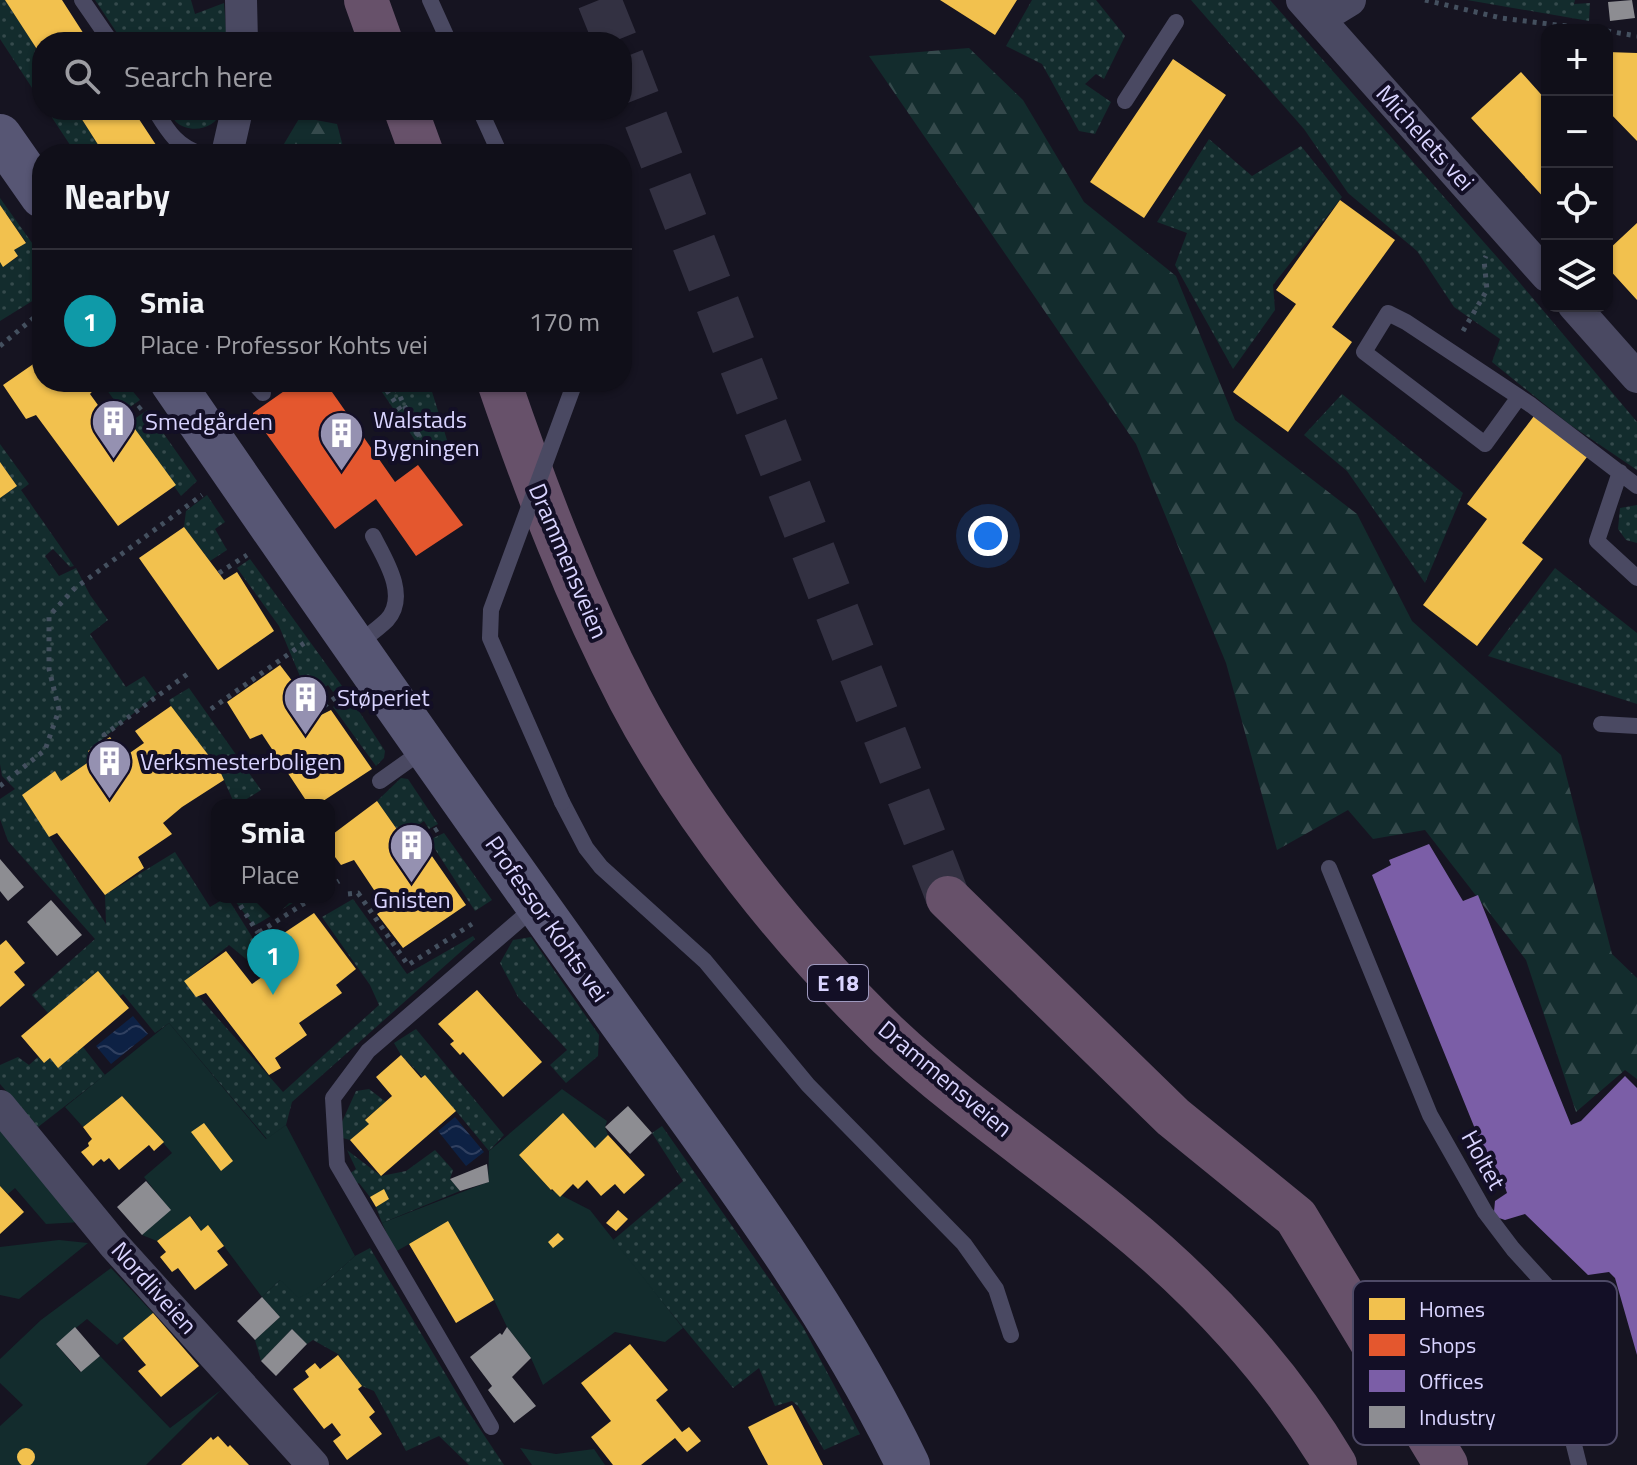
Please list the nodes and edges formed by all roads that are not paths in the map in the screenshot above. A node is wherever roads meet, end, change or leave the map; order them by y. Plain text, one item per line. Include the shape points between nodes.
1 (82, 0) edge
2 (241, 0) edge
3 (366, 0) edge
4 (1350, 0) edge
5 (430, 1) edge
6 (1310, 9) edge
7 (1176, 22) dead end
8 (104, 32) edge
9 (242, 32) edge
10 (377, 32) edge
11 (444, 32) edge
12 (1125, 101) dead end
13 (161, 120) edge
14 (235, 120) edge
15 (410, 120) edge
16 (485, 120) edge
17 (0, 136) edge
18 (179, 144) edge
19 (229, 144) edge
20 (418, 144) edge
21 (495, 144) edge
22 (32, 182) edge
23 (1541, 269) edge
24 (1579, 312) edge
25 (1637, 377) edge
26 (162, 392) edge
27 (503, 392) edge
28 (571, 392) edge
29 (1519, 397) junction
30 (1620, 472) junction
31 (1637, 486) edge
32 (373, 536) dead end
33 (1637, 578) edge
34 (340, 656) junction
35 (1601, 724) dead end
36 (1637, 726) edge
37 (426, 748) junction
38 (380, 781) dead end
39 (1329, 868) dead end
40 (948, 898) tunnel mouth
41 (537, 905) junction
42 (0, 1106) edge
43 (1542, 1281) edge
44 (1353, 1311) edge
45 (1011, 1335) dead end
46 (491, 1427) dead end
47 (1434, 1445) edge
48 (1574, 1445) edge
49 (313, 1465) edge
50 (908, 1465) edge
51 (1335, 1465) edge
52 (1446, 1465) edge
53 (1579, 1465) edge

1 - 8 lane
2 - 9 street
3 - 10 highway
4 - 6 street
5 - 11 lane
6 - 23 street, Michelets vei
7 - 12 lane
13 - 18 lane
14 - 19 street
15 - 20 highway
16 - 21 lane
17 - 22 main road
24 - 25 street
26 - 34 main road, Professor Kohts vei
27 - 51 highway, Drammensveien / E 18 via 560,549 631,701 674,775 783,922 890,1036 1165,1260 1245,1342
28 - 45 lane, bridge via 491,610 490,638 562,802 601,867 705,961 808,1085 964,1244 996,1289
29 - 29 lane via 1388,313 1364,352 1485,444
29 - 30 lane
30 - 31 lane
30 - 33 lane via 1597,541
32 - 34 lane via 390,569 396,593 393,612
34 - 37 main road, Professor Kohts vei
35 - 36 lane
37 - 38 lane
37 - 41 main road, Professor Kohts vei
39 - 43 lane, Holtet via 1430,1115 1485,1212
40 - 44 highway via 1173,1117 1296,1217
41 - 46 lane via 368,1051 333,1098 337,1164
41 - 50 main road, Professor Kohts vei via 770,1229 823,1309
42 - 49 street, Nordliveien via 115,1246
47 - 52 highway
48 - 53 lane, Holtet

